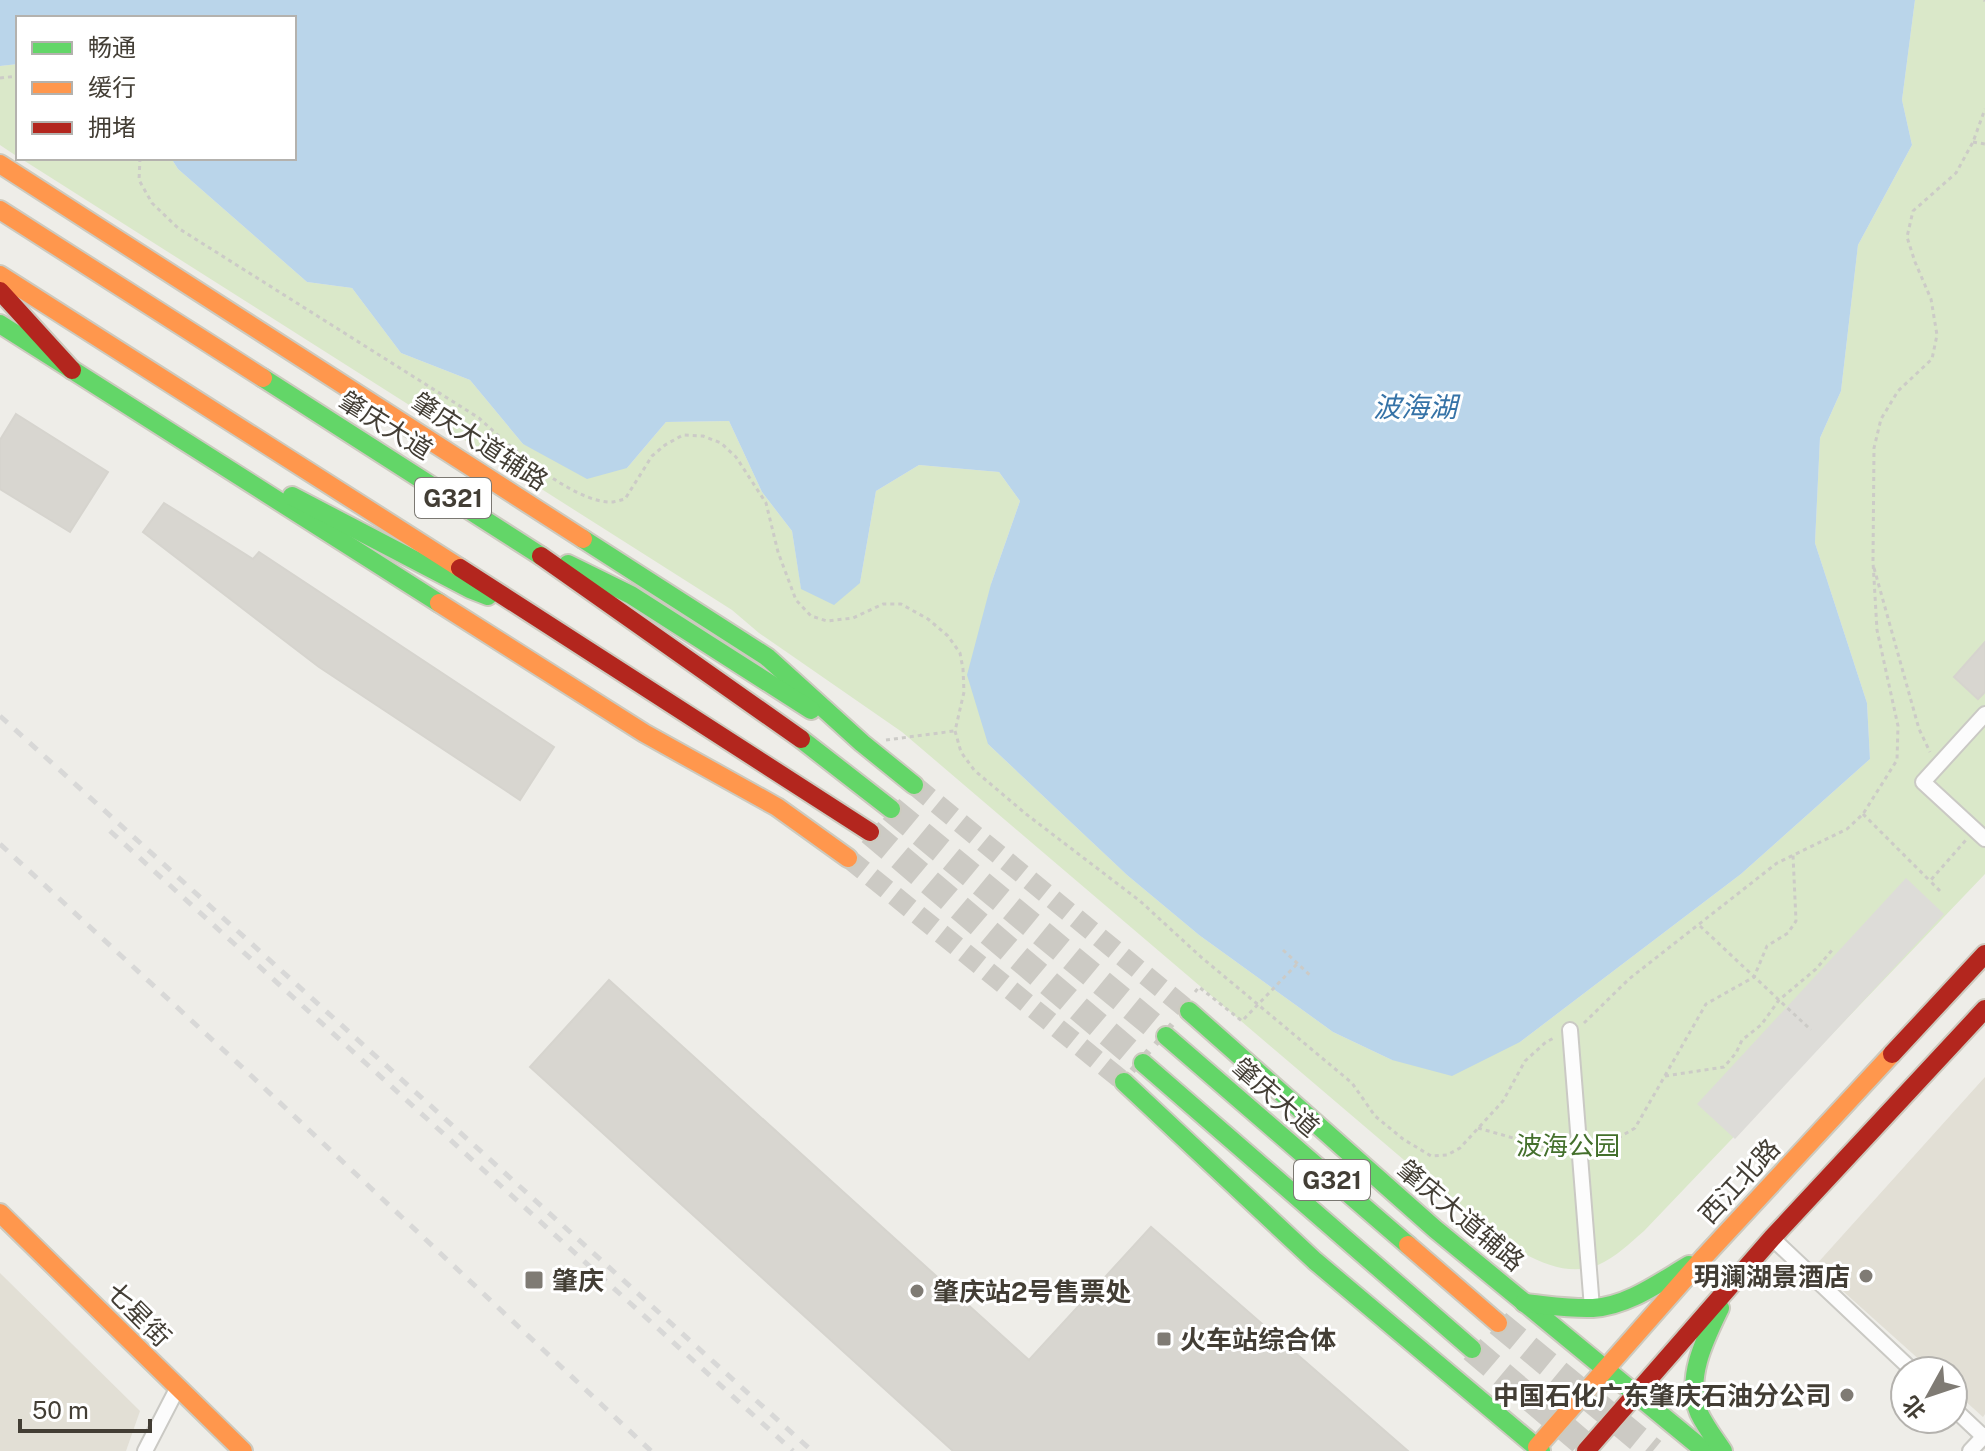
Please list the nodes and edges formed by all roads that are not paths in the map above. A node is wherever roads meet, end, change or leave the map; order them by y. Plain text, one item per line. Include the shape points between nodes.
1 (0, 164) edge
2 (0, 210) edge
3 (0, 275) edge
4 (0, 291) edge
5 (0, 324) edge
6 (72, 370) junction
7 (202, 452) junction
8 (521, 542) junction
9 (531, 613) junction
10 (1985, 714) edge
11 (862, 743) junction
12 (914, 785) tunnel mouth
13 (891, 809) tunnel mouth
14 (870, 832) tunnel mouth
15 (1980, 835) edge
16 (848, 858) tunnel mouth
17 (1985, 954) edge
18 (1190, 1005) tunnel mouth
19 (1985, 1009) edge
20 (1570, 1030) road end
21 (1166, 1036) tunnel mouth
22 (1143, 1063) tunnel mouth
23 (1124, 1082) tunnel mouth
24 (0, 1213) edge
25 (1772, 1238) junction
26 (1719, 1269) junction
27 (1524, 1303) junction
28 (1592, 1308) junction
29 (1498, 1323) tunnel mouth
30 (1472, 1349) tunnel mouth
31 (1896, 1355) edge
32 (1606, 1369) junction
33 (177, 1389) junction
34 (1636, 1394) junction
35 (1969, 1423) edge
36 (1984, 1437) edge
37 (1539, 1449) edge
38 (145, 1451) edge
39 (243, 1451) edge
40 (1586, 1451) edge
41 (1705, 1451) edge
42 (1723, 1451) edge
43 (1970, 1451) edge

1 - 11 main road, 肇庆大道辅路 via 767,657
2 - 8 main road, 肇庆大道 / G321
3 - 9 main road, G321
4 - 6 main road
5 - 6 main road
6 - 7 main road
7 - 9 main road via 470,589
7 - 16 main road via 644,733 777,807
8 - 11 main road via 631,595
8 - 13 main road, 肇庆大道 / G321 via 792,732
9 - 14 main road, G321
10 - 15 street via 1923,782
11 - 12 main road, 肇庆大道辅路
17 - 26 main road, 西江北路
18 - 27 main road, 肇庆大道辅路 via 1435,1229
19 - 25 main road, 西江北路
20 - 28 street
21 - 29 main road, 肇庆大道 / G321
22 - 30 main road, G321
23 - 37 main road via 1315,1261
24 - 33 main road, 七星街
25 - 26 main road, 西江北路
25 - 31 street
26 - 28 main road
26 - 32 main road, 西江北路
26 - 34 main road, 西江北路
26 - 42 main road via 1695,1387 1698,1410
27 - 28 main road
27 - 32 main road, 肇庆大道辅路
32 - 34 main road, 肇庆大道辅路
32 - 37 main road, 西江北路
33 - 38 street
33 - 39 main road, 七星街
34 - 40 main road, 西江北路
34 - 41 main road, 肇庆大道辅路
35 - 36 street
36 - 43 street

